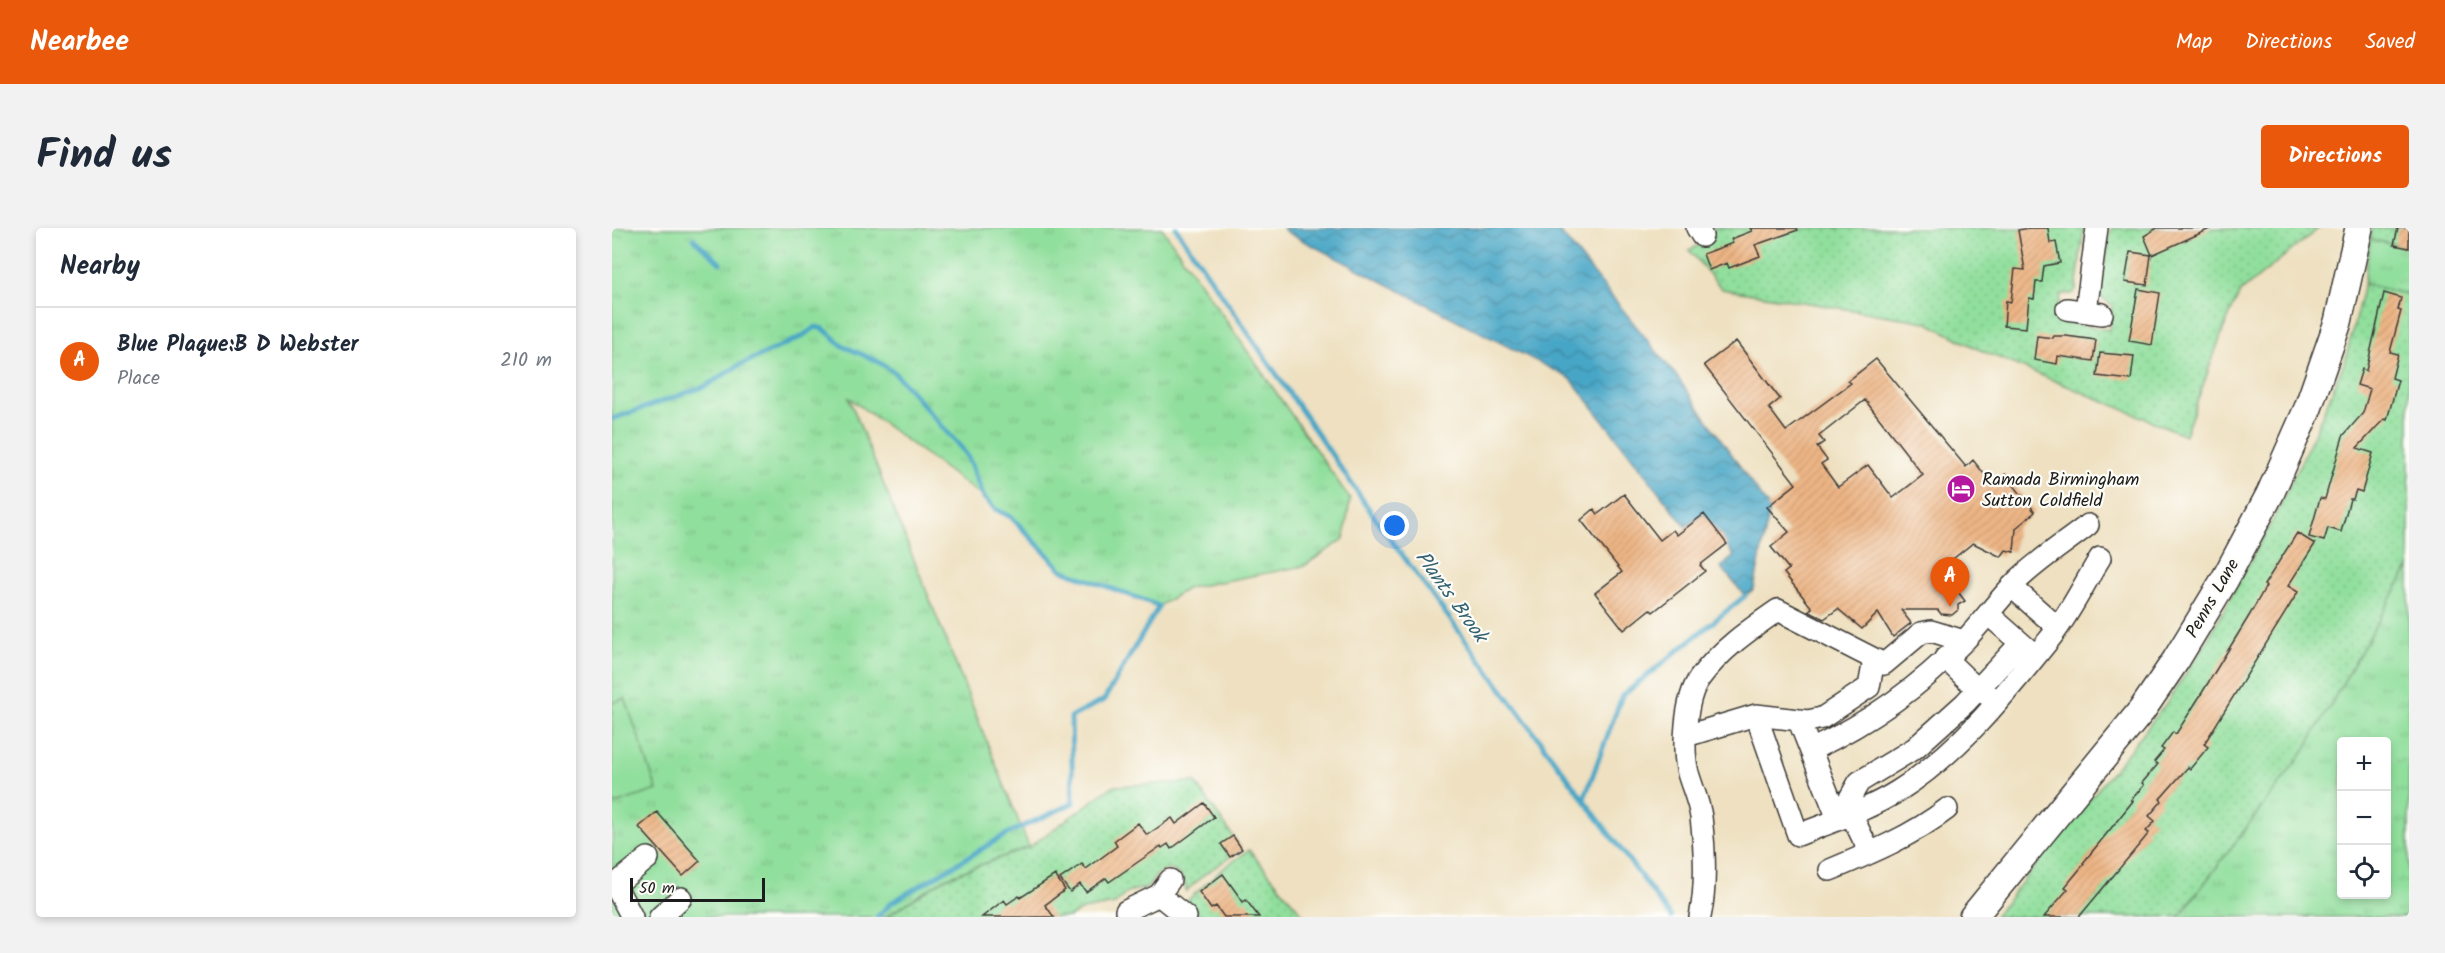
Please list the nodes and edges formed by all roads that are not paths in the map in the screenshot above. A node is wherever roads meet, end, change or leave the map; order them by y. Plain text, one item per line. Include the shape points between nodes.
1 (2097, 228) edge
2 (2359, 228) edge
3 (2085, 311) dead end
4 (2088, 525) dead end
5 (2100, 558) dead end
6 (2012, 587) junction
7 (1988, 614) junction
8 (2057, 627) junction
9 (1964, 641) junction
10 (2028, 649) junction
11 (1946, 658) junction
12 (1874, 660) junction
13 (1978, 690) junction
14 (2000, 700) junction
15 (1756, 715) junction
16 (1799, 720) junction
17 (1686, 736) junction
18 (1811, 750) junction
19 (1947, 809) dead end
20 (1845, 816) junction
21 (1870, 853) junction
22 (648, 858) dead end
23 (1830, 870) dead end
24 (681, 898) dead end
25 (1126, 911) dead end
26 (632, 917) edge
27 (660, 917) edge
28 (1186, 917) edge
29 (1700, 917) edge
30 (1973, 917) edge

1 - 3 street
2 - 30 main road, Penns Lane via 2338,322 2308,408 2270,494 2225,579 2142,710
4 - 6 street
5 - 8 street
6 - 7 street
6 - 8 street
7 - 9 street
7 - 10 street
8 - 10 street
9 - 11 street
9 - 12 street via 1931,631 1921,633 1884,664
10 - 13 street
10 - 14 street
11 - 13 street
11 - 18 street via 1876,715
12 - 16 street via 1869,687 1822,718
12 - 17 street via 1778,610 1722,653 1698,681 1688,707
13 - 14 street
13 - 20 street via 1915,748 1859,782
14 - 20 street via 1933,768 1896,793
15 - 16 street
15 - 17 street
15 - 20 street via 1798,835
16 - 18 street
17 - 29 street via 1688,771 1701,814 1705,894
18 - 20 street
19 - 21 street via 1926,825
20 - 21 street
21 - 23 street
22 - 26 street via 615,885
24 - 27 street
25 - 28 street via 1165,888

